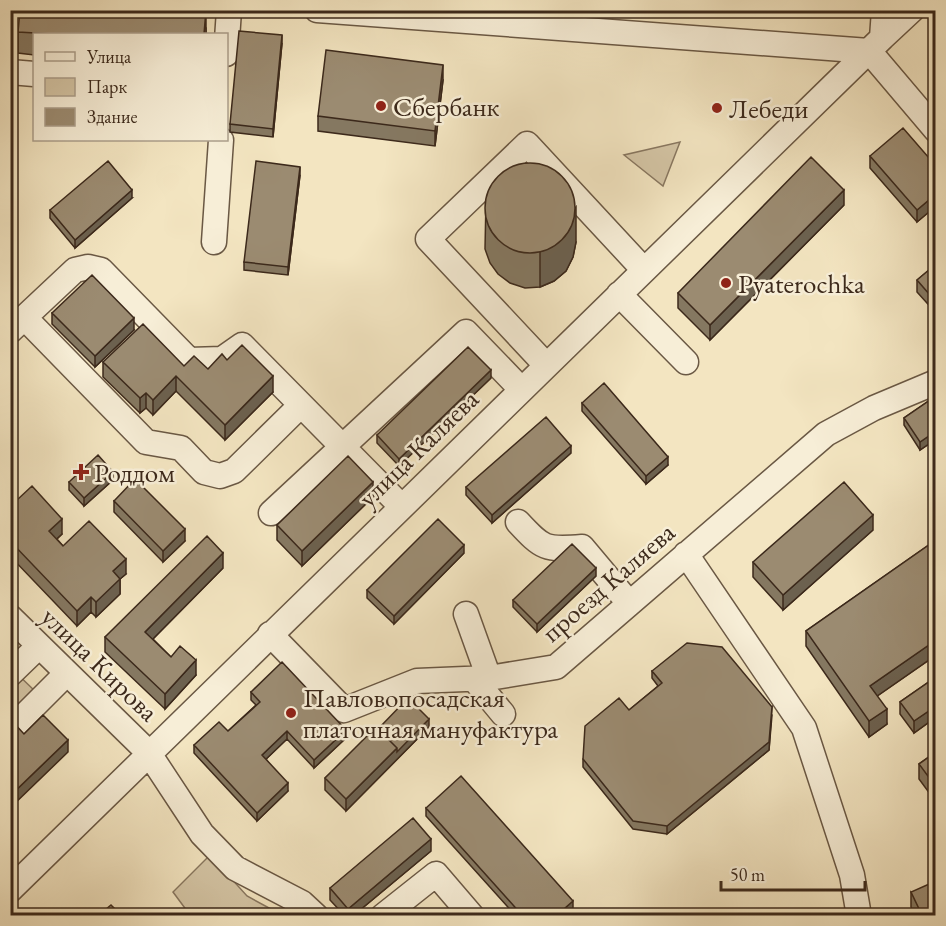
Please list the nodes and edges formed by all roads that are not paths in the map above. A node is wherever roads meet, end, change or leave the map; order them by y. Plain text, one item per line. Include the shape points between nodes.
1 (229, 10) edge
2 (317, 10) edge
3 (884, 10) edge
4 (912, 10) edge
5 (442, 15) edge
6 (227, 33) edge
7 (875, 45) junction
8 (10, 72) edge
9 (33, 74) edge
10 (936, 130) edge
11 (221, 141) edge
12 (214, 242) dead end
13 (644, 270) junction
14 (620, 294) junction
15 (492, 308) junction
16 (18, 325) edge
17 (466, 332) junction
18 (686, 362) dead end
19 (546, 365) junction
20 (936, 382) edge
21 (521, 389) junction
22 (301, 405) junction
23 (343, 447) junction
24 (401, 506) junction
25 (271, 513) dead end
26 (518, 522) dead end
27 (686, 554) junction
28 (629, 603) junction
29 (466, 614) dead end
30 (10, 618) edge
31 (270, 634) junction
32 (39, 646) junction
33 (67, 673) junction
34 (10, 674) edge
35 (482, 679) junction
36 (503, 714) dead end
37 (13, 727) edge
38 (148, 752) junction
39 (10, 890) edge
40 (316, 915) edge
41 (382, 915) edge
42 (472, 915) edge
43 (859, 915) edge

1 - 6 street
2 - 5 street
3 - 7 street
4 - 7 street, улица Каляева
5 - 7 street
7 - 10 street
7 - 13 street, улица Каляева
8 - 9 street
11 - 12 street
13 - 14 street, улица Каляева
13 - 15 street via 527,144 428,239
14 - 18 street
14 - 19 street, улица Каляева
15 - 17 street
15 - 19 street
16 - 22 street via 146,442 181,448 204,472 220,476 234,471
16 - 22 street via 75,270 102,270 189,360 222,359 242,345
17 - 21 street
17 - 23 street
19 - 21 street, улица Каляева
20 - 27 street, проезд Каляева via 826,434
21 - 24 street, улица Каляева
22 - 23 street
23 - 24 street
23 - 25 street
24 - 31 street, улица Каляева
26 - 28 street via 540,545 558,549 582,547
27 - 28 street, проезд Каляева
27 - 43 street via 804,728 852,875
28 - 35 street, проезд Каляева via 556,667
29 - 35 street
30 - 32 street, улица Кирова
31 - 35 street, проезд Каляева via 344,710 417,681
31 - 38 street, улица Каляева
32 - 33 street, улица Кирова
32 - 34 street
33 - 37 street
33 - 38 street, улица Кирова
35 - 36 street
38 - 39 street, улица Каляева
38 - 40 street, улица Кирова via 202,834 235,868 302,903
41 - 42 street via 436,874

